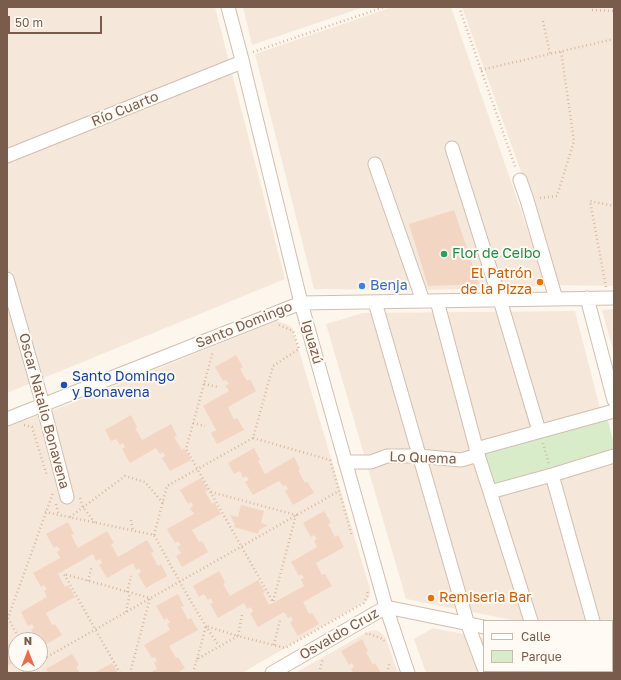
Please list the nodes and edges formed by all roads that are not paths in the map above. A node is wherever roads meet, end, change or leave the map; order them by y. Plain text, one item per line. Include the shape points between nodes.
1 (228, 7) edge
2 (242, 59) junction
3 (452, 148) dead end
4 (7, 156) edge
5 (375, 164) dead end
6 (520, 180) road end
7 (7, 279) edge
8 (587, 298) junction
9 (611, 298) edge
10 (556, 299) junction
11 (500, 300) junction
12 (423, 301) junction
13 (436, 301) junction
14 (375, 302) junction
15 (301, 303) junction
16 (614, 400) edge
17 (43, 405) junction
18 (614, 411) edge
19 (7, 418) edge
20 (539, 432) junction
21 (477, 452) junction
22 (419, 456) junction
23 (614, 456) edge
24 (345, 462) junction
25 (552, 475) junction
26 (490, 492) junction
27 (73, 495) road end
28 (386, 607) junction
29 (531, 620) edge
30 (593, 620) edge
31 (468, 624) junction
32 (483, 628) edge
33 (483, 665) edge
34 (272, 673) edge
35 (408, 673) edge

1 - 2 street, Iguazú
2 - 4 street, Río Cuarto
2 - 15 street, Iguazú
3 - 11 street
5 - 12 street
6 - 10 street
7 - 17 street, Oscar Natalio Bonavena
8 - 9 street, Santo Domingo
8 - 10 street, Santo Domingo
8 - 16 street
10 - 11 street, Santo Domingo
11 - 13 street, Santo Domingo
11 - 20 street
12 - 13 street, Santo Domingo
12 - 14 street, Santo Domingo
13 - 21 street
14 - 15 street, Santo Domingo
14 - 22 street
15 - 17 street, Santo Domingo
15 - 24 street, Iguazú
17 - 19 street, Santo Domingo
17 - 27 street, Oscar Natalio Bonavena
18 - 20 street, Lo Quema
20 - 21 street, Lo Quema
21 - 22 street, Lo Quema via 461,460
21 - 26 street
22 - 24 street, Lo Quema via 387,456 371,462
22 - 31 street
23 - 25 street
24 - 28 street, Iguazú
25 - 26 street
25 - 30 street
26 - 29 street
28 - 31 street
28 - 34 street, Osvaldo Cruz
28 - 35 street, Iguazú
31 - 32 street
31 - 33 street

